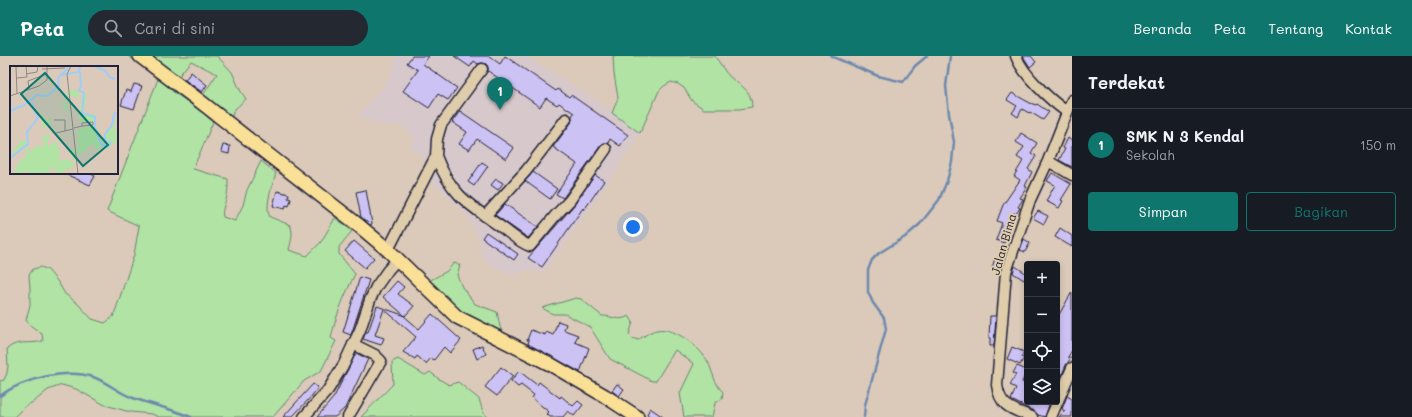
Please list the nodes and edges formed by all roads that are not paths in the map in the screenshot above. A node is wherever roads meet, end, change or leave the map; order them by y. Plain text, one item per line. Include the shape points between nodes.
1 (140, 56) edge
2 (1016, 56) edge
3 (482, 69) dead end
4 (1072, 100) edge
5 (1067, 112) junction
6 (566, 119) dead end
7 (606, 149) dead end
8 (436, 156) junction
9 (1048, 161) junction
10 (1072, 174) edge
11 (485, 216) junction
12 (388, 250) junction
13 (397, 260) junction
14 (353, 344) junction
15 (1072, 368) edge
16 (304, 417) edge
17 (348, 417) edge
18 (637, 417) edge
19 (1032, 417) edge
20 (1051, 417) edge

1 - 12 main road
2 - 5 street via 1031,79 1053,102
3 - 8 street via 441,125
4 - 5 street, Jalan Bima
5 - 9 street, Jalan Bima
6 - 11 street via 526,171
7 - 11 street via 570,200 531,246
8 - 11 street via 442,173 458,196
8 - 12 street
9 - 10 street
9 - 19 street, Jalan Bima via 1030,200 1006,272 997,385 998,395 1009,408
12 - 13 main road
13 - 14 street via 376,287
13 - 18 main road via 457,317 550,364
14 - 16 street via 328,390
14 - 17 street via 382,361
15 - 20 street

